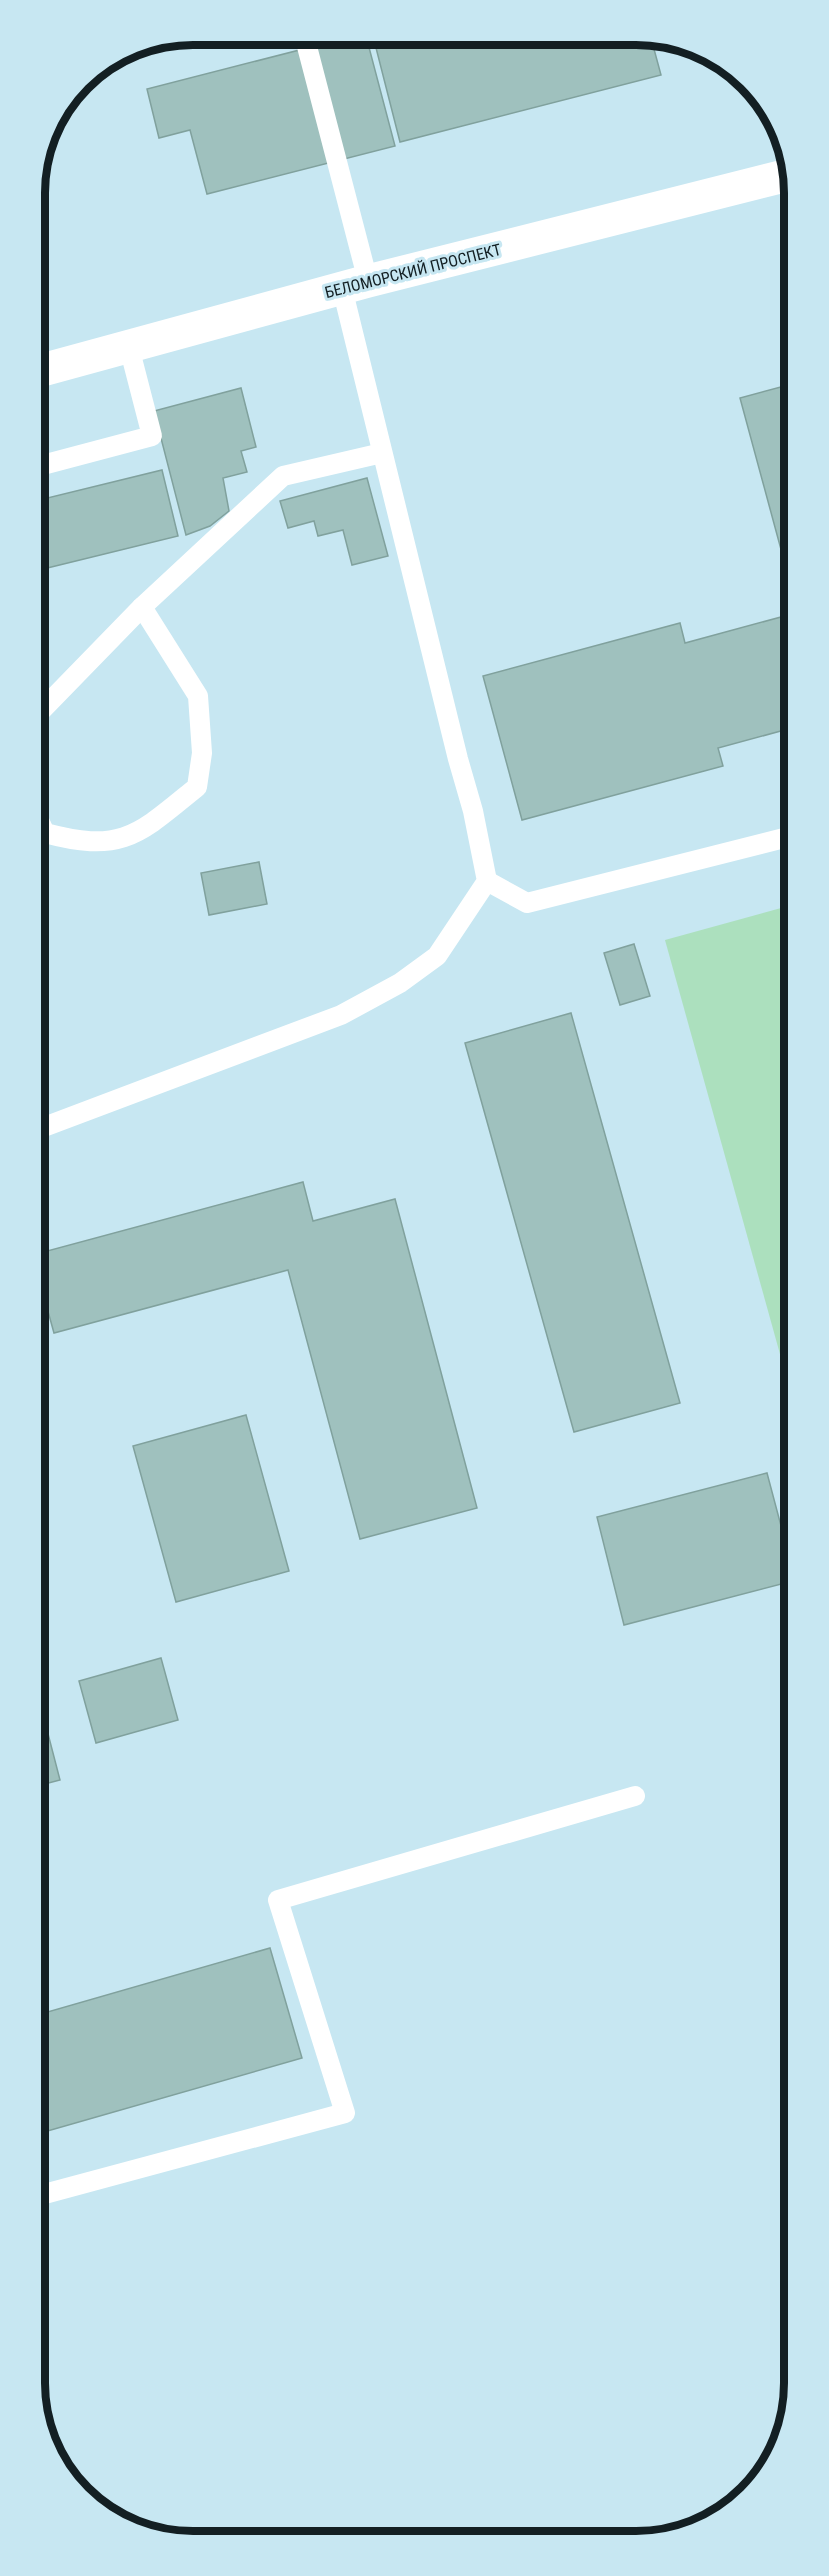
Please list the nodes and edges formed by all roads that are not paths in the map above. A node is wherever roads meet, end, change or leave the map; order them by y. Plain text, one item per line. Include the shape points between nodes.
1 (306, 45) edge
2 (783, 176) edge
3 (355, 285) junction
4 (129, 347) junction
5 (45, 369) edge
6 (382, 453) junction
7 (45, 464) edge
8 (142, 607) junction
9 (45, 707) edge
10 (45, 833) edge
11 (784, 838) edge
12 (487, 881) junction
13 (45, 1127) edge
14 (635, 1796) dead end
15 (45, 2194) edge

1 - 3 lane
2 - 3 street, БЕЛОМОРСКИЙ ПРОСПЕКТ
3 - 4 street, БЕЛОМОРСКИЙ ПРОСПЕКТ
3 - 6 lane
4 - 5 street, БЕЛОМОРСКИЙ ПРОСПЕКТ
4 - 7 lane via 152,436
6 - 8 lane via 284,476
6 - 12 lane via 473,811
8 - 9 lane
8 - 10 lane via 198,696 202,753 197,787 144,829 109,842 75,841
11 - 12 lane via 527,903
12 - 13 lane via 437,956 400,983 341,1015
14 - 15 lane via 278,1900 345,2113

